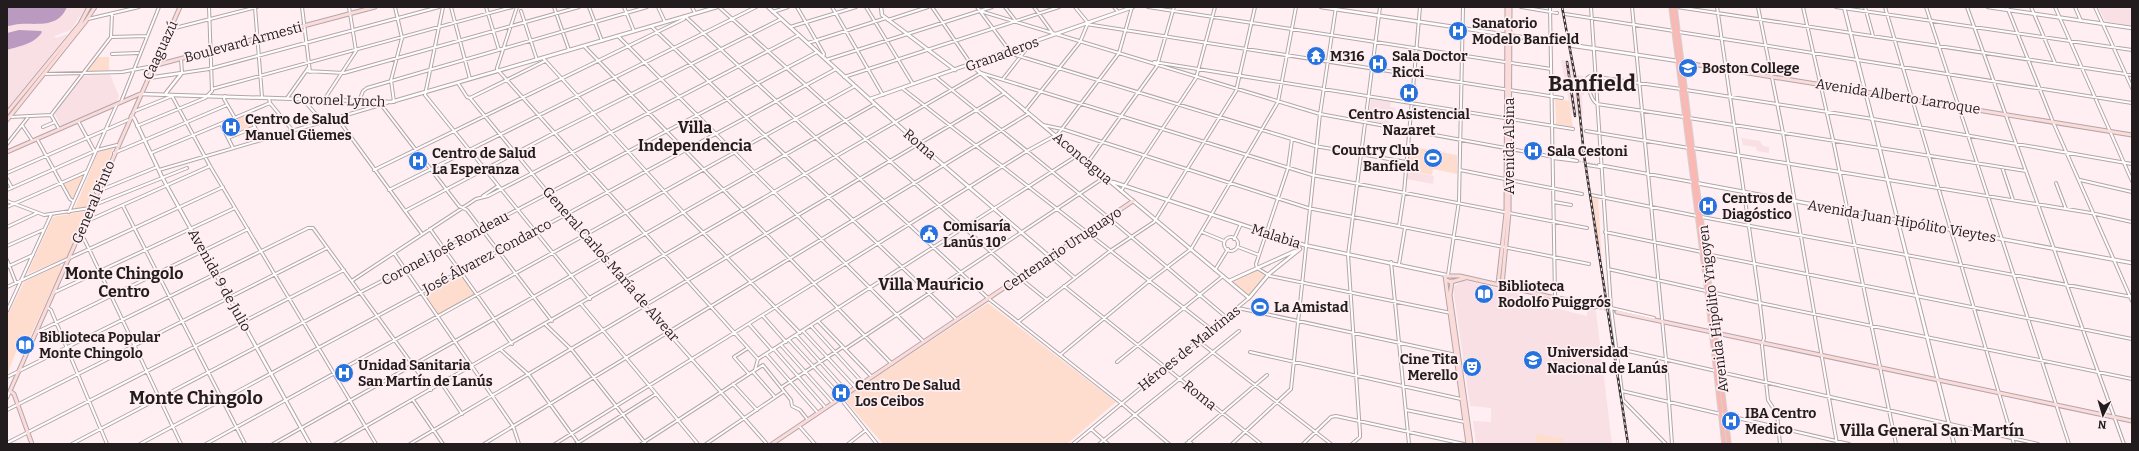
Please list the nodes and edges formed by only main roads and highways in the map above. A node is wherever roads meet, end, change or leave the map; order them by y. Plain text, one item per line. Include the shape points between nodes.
1 (89, 7) edge
2 (95, 7) edge
3 (180, 7) edge
4 (374, 7) edge
5 (1508, 7) edge
6 (1672, 7) edge
7 (1676, 7) edge
8 (1676, 31) junction
9 (1680, 62) junction
10 (153, 66) junction
11 (140, 94) junction
12 (7, 113) edge
13 (8, 118) edge
14 (2132, 135) edge
15 (7, 152) edge
16 (1133, 201) road end
17 (1448, 275) junction
18 (1467, 278) junction
19 (1446, 280) junction
20 (1452, 281) junction
21 (1500, 284) junction
22 (1596, 307) tunnel mouth
23 (1617, 312) tunnel mouth
24 (1451, 313) junction
25 (1714, 331) junction
26 (1464, 400) junction
27 (1723, 414) junction
28 (2132, 421) edge
29 (32, 444) edge
30 (773, 444) edge
31 (1469, 444) edge
32 (1724, 444) edge
33 (1729, 444) edge

1 - 12 main road via 80,24
2 - 13 main road
3 - 10 main road, Caaguazú
4 - 10 main road, Boulevard Armesti
5 - 21 main road, Avenida Alsina via 1508,213
6 - 8 main road, Avenida Hipólito Yrigoyen
7 - 8 main road, Avenida Hipólito Yrigoyen
8 - 9 main road, Avenida Hipólito Yrigoyen
9 - 14 main road, Avenida Alberto Larroque
9 - 25 main road, Avenida Hipólito Yrigoyen
10 - 11 main road, Caaguazú
11 - 15 main road, Coronel Lynch
11 - 29 main road, General Pinto via 10,391 14,394
16 - 30 main road, Centenario Uruguayo
17 - 18 main road, Malabia
17 - 19 main road
17 - 20 main road via 1453,278
18 - 20 main road
18 - 21 main road, Malabia
19 - 20 main road
19 - 24 main road
20 - 24 main road
21 - 22 main road, Malabia
23 - 25 main road
24 - 26 main road
25 - 27 main road, Avenida Hipólito Yrigoyen
25 - 28 main road
26 - 31 main road
26 - 31 main road
27 - 32 main road, Avenida Hipólito Yrigoyen
27 - 33 main road, Avenida Hipólito Yrigoyen

